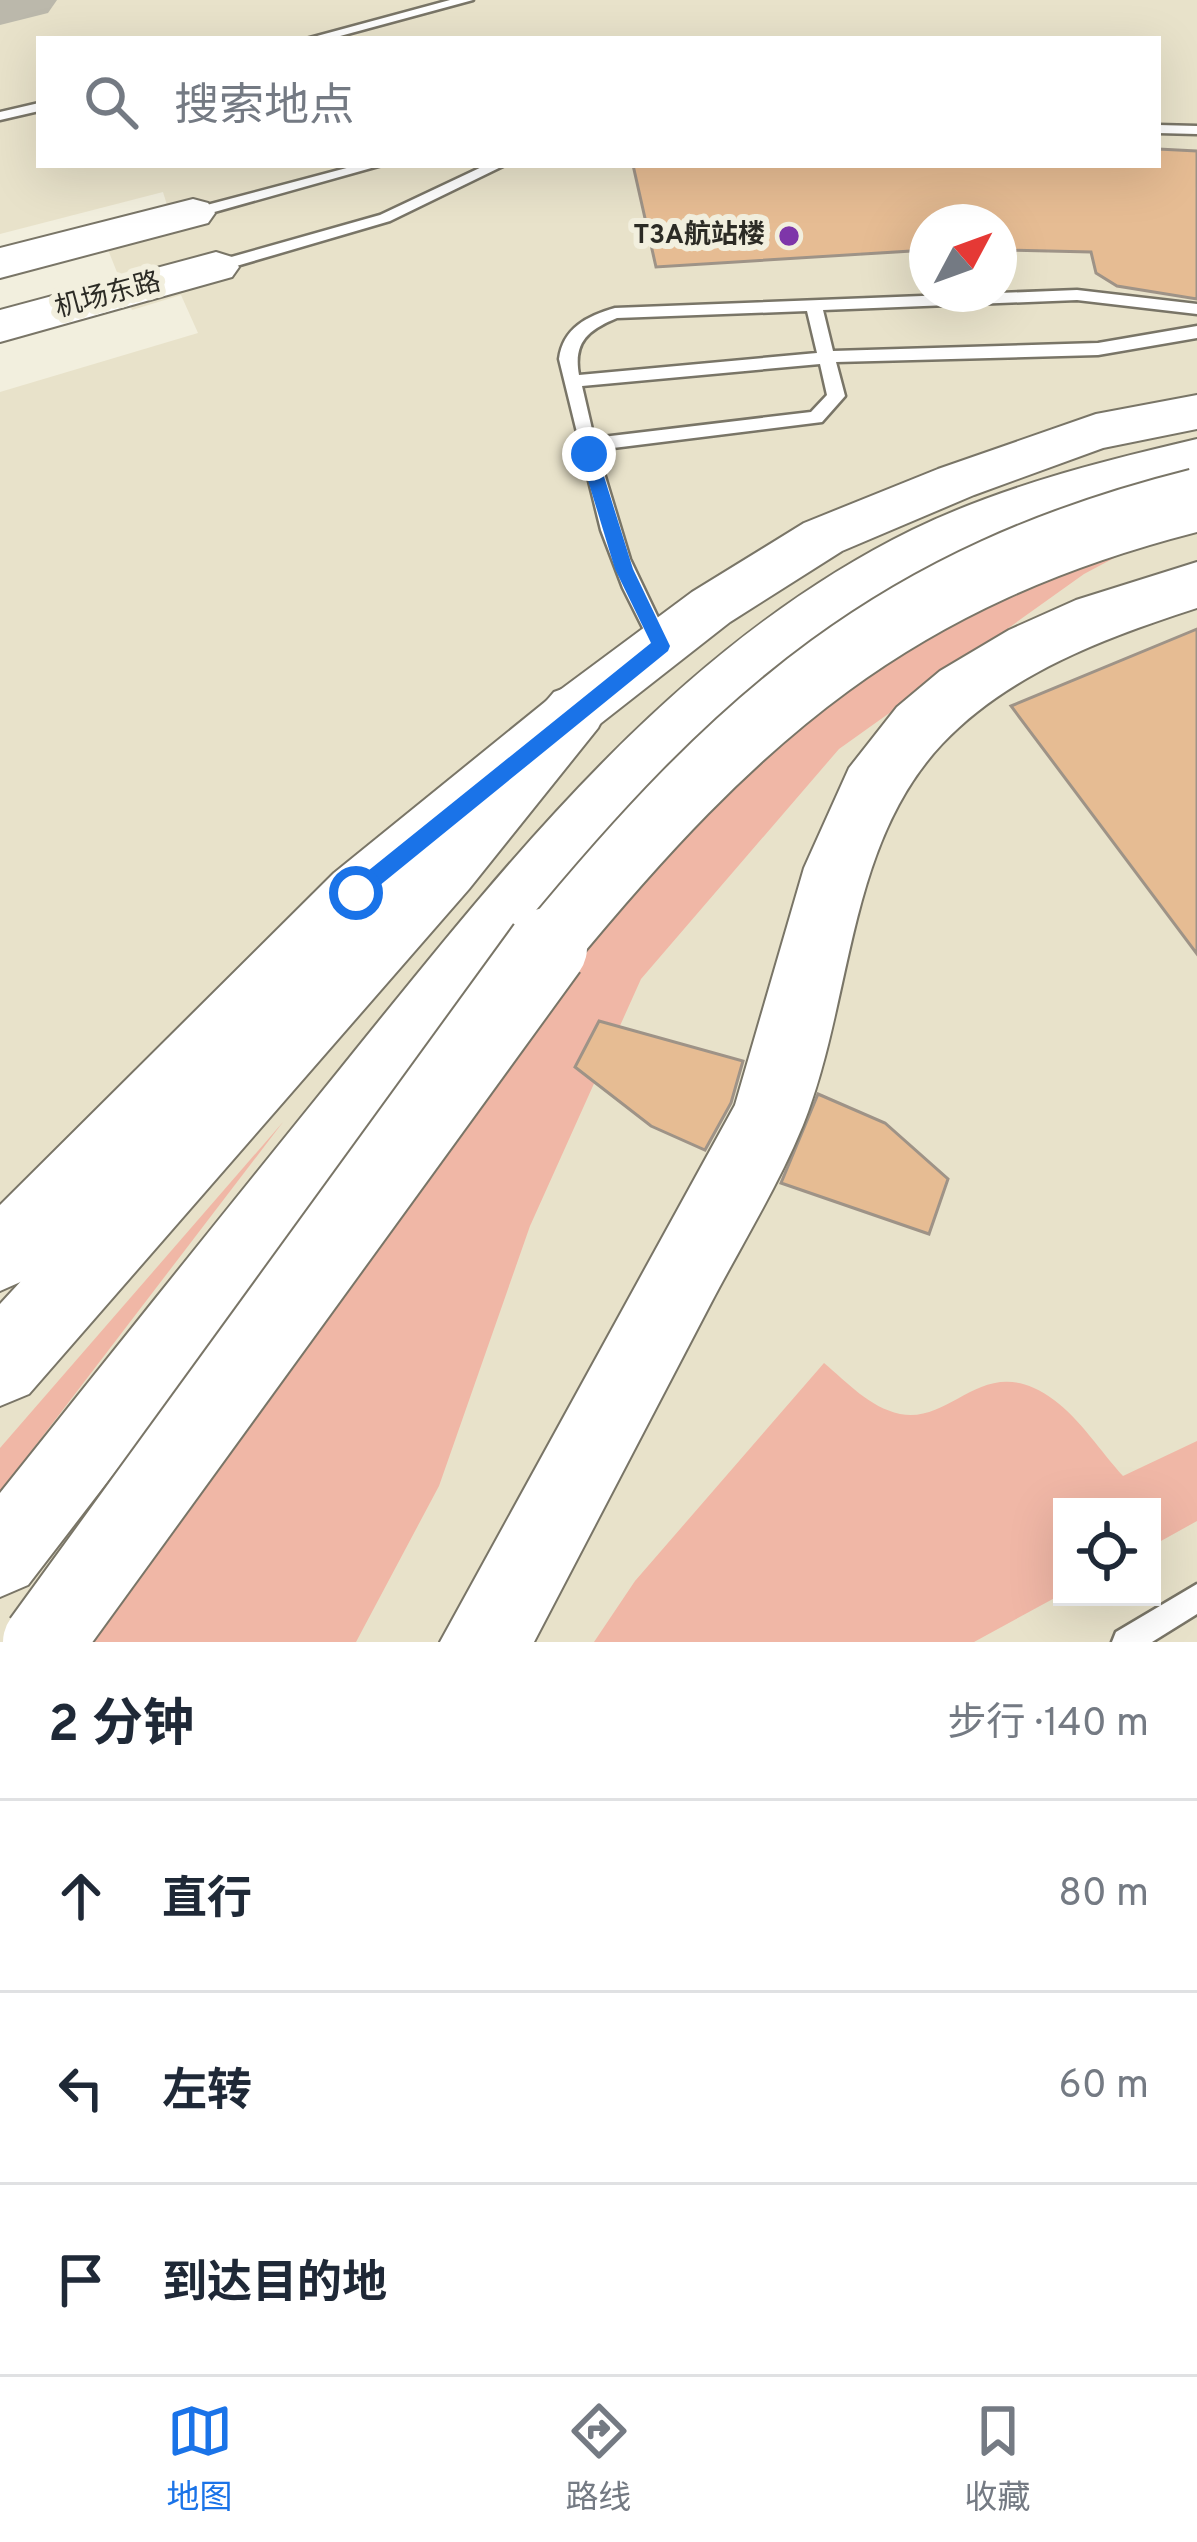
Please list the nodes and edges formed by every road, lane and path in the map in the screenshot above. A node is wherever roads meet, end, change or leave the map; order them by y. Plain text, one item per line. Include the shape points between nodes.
1 (466, 0) edge
2 (373, 24) junction
3 (325, 36) edge
4 (381, 36) edge
5 (36, 108) edge
6 (0, 116) edge
7 (1161, 129) edge
8 (1197, 130) edge
9 (364, 168) edge
10 (492, 168) edge
11 (194, 213) joint
12 (0, 262) edge
13 (217, 267) joint
14 (1121, 300) junction
15 (814, 305) junction
16 (1197, 309) edge
17 (0, 326) edge
18 (1197, 332) edge
19 (1146, 342) junction
20 (826, 357) junction
21 (573, 381) junction
22 (1197, 412) edge
23 (1197, 436) edge
24 (587, 445) junction
25 (1197, 457) edge
26 (1197, 500) edge
27 (1197, 585) edge
28 (619, 677) junction
29 (0, 1256) edge
30 (0, 1365) edge
31 (0, 1557) edge
32 (1197, 1598) edge
33 (43, 1642) edge
34 (485, 1642) edge
35 (1126, 1642) edge

1 - 2 lane
2 - 3 lane
2 - 4 lane
5 - 6 lane
7 - 8 lane
9 - 11 lane
10 - 13 lane via 385,218
11 - 12 main road, 机场东路
13 - 17 main road, 机场东路
14 - 15 lane
14 - 16 lane
14 - 19 lane
15 - 20 lane
15 - 21 lane via 615,313 577,332 568,353
18 - 19 lane
19 - 20 lane
20 - 21 lane
20 - 24 lane via 836,396 816,418
21 - 24 lane
22 - 28 main road via 1096,432 823,537
23 - 28 main road via 1058,470 954,507
24 - 28 lane via 624,569
25 - 31 main road via 1129,468 978,518 813,613 688,713 483,938
26 - 33 highway, bridge via 1056,544 909,610 847,651 630,846 448,1077
27 - 34 highway via 1096,617 962,689 919,726 872,788 838,868 768,1118
28 - 29 main road via 356,893
28 - 30 highway
32 - 35 lane

